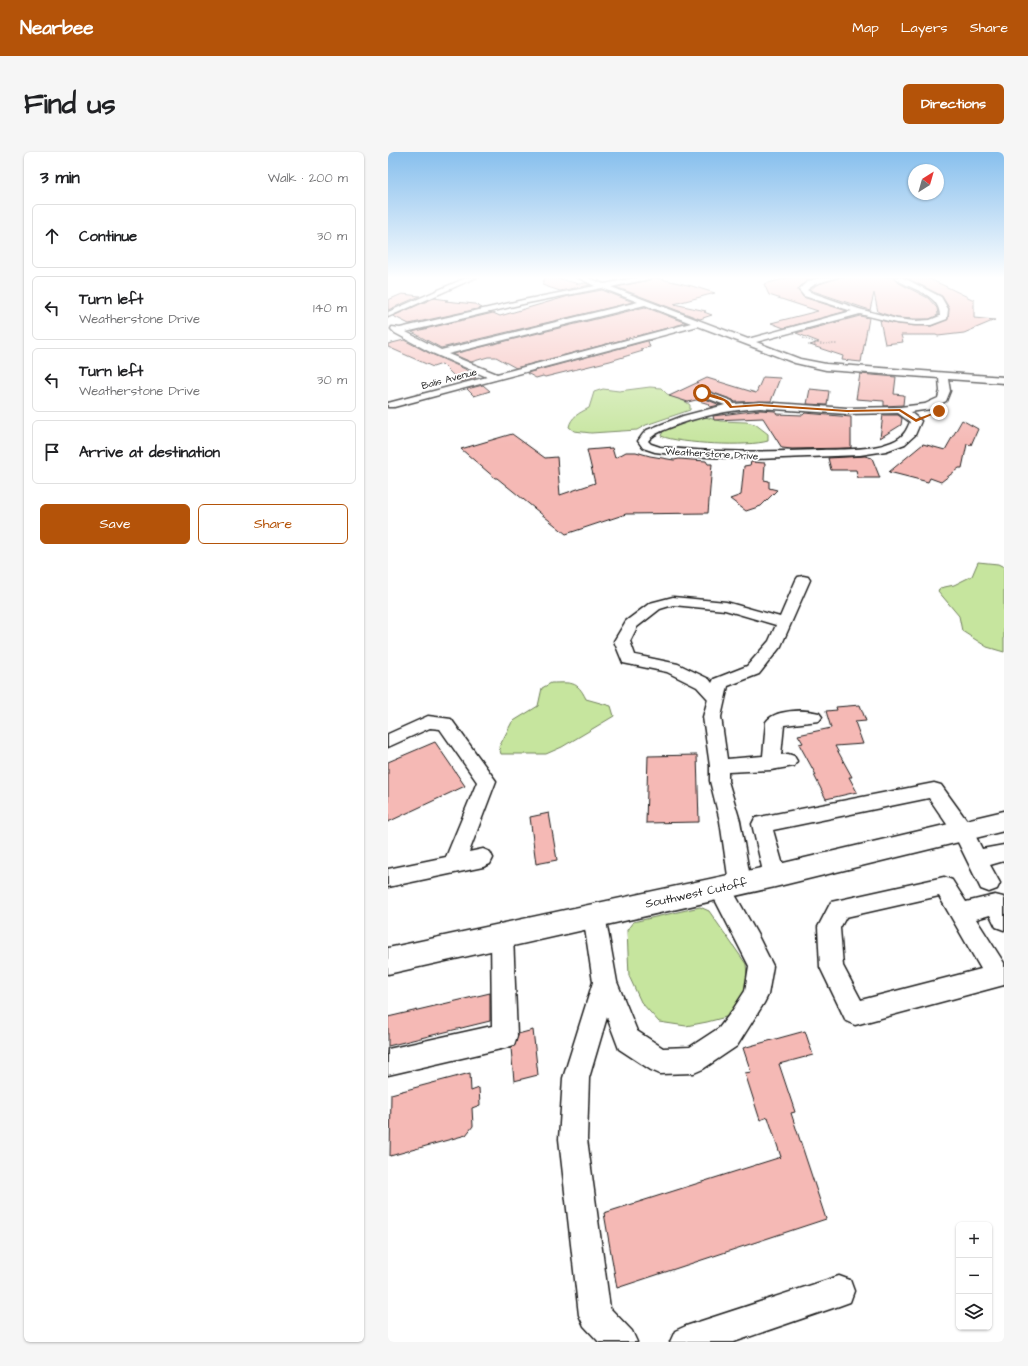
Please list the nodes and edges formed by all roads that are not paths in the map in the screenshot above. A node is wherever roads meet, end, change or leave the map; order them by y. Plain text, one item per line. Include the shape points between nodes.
1 (401, 333) edge
2 (524, 333) edge
3 (665, 333) edge
4 (722, 333) edge
5 (784, 333) edge
6 (808, 333) edge
7 (748, 342) junction
8 (759, 346) junction
9 (440, 353) junction
10 (943, 375) junction
11 (961, 376) junction
12 (495, 377) junction
13 (1004, 380) edge
14 (957, 388) dead end
15 (702, 393) dead end
16 (953, 404) dead end
17 (391, 405) dead end
18 (730, 407) junction
19 (900, 410) junction
20 (916, 421) junction
21 (802, 580) dead end
22 (784, 623) junction
23 (716, 697) junction
24 (813, 717) dead end
25 (388, 741) edge
26 (719, 766) junction
27 (1004, 821) edge
28 (963, 831) junction
29 (1004, 853) edge
30 (483, 858) dead end
31 (977, 859) junction
32 (454, 864) junction
33 (775, 876) junction
34 (388, 878) edge
35 (989, 883) dead end
36 (730, 886) junction
37 (961, 914) junction
38 (594, 915) junction
39 (1004, 920) edge
40 (502, 935) junction
41 (388, 961) edge
42 (1001, 975) edge
43 (605, 982) junction
44 (388, 1062) edge
45 (839, 1291) dead end
46 (621, 1342) edge
47 (686, 1342) edge

1 - 9 street
2 - 9 street
3 - 12 street, Balis Avenue
4 - 7 street
5 - 7 street
6 - 8 street
7 - 8 street
8 - 10 street via 818,366
9 - 12 street
10 - 11 street
10 - 19 street, Weatherstone Drive via 943,399 926,408
11 - 13 street
11 - 14 street
12 - 17 street, Balis Avenue
15 - 18 street via 725,400
16 - 20 street
18 - 19 street, Weatherstone Drive via 760,405 847,411
18 - 20 street, Weatherstone Drive via 709,410 682,419 653,432 643,441 647,446 659,450 687,453 754,456 860,452 886,448 901,442 911,433
19 - 20 street
21 - 22 street
22 - 23 street via 776,643 753,670 720,683
22 - 23 street via 726,606 673,601 655,606 631,624 622,641 629,659 672,668 703,683
23 - 26 street via 712,717
24 - 26 street via 783,718 775,722 774,744 779,762
25 - 32 street via 428,722 445,722 487,781
26 - 36 street via 719,781 730,821
27 - 28 main road, Southwest Cutoff
28 - 31 street
28 - 33 main road, Southwest Cutoff
28 - 33 street via 934,790 762,824
29 - 31 street
30 - 32 street
31 - 35 street
32 - 34 street
33 - 36 main road, Southwest Cutoff
36 - 38 main road, Southwest Cutoff
36 - 43 street via 749,941 761,966 756,995 728,1036 694,1060 660,1061 628,1040
37 - 39 street via 995,904
37 - 42 street
37 - 42 street via 944,886 839,909 829,927 832,967 855,1013
38 - 40 main road, Southwest Cutoff
38 - 43 street
40 - 41 main road, Southwest Cutoff
40 - 44 street via 505,1036
43 - 46 street via 576,1078 573,1139 595,1315
45 - 47 street

